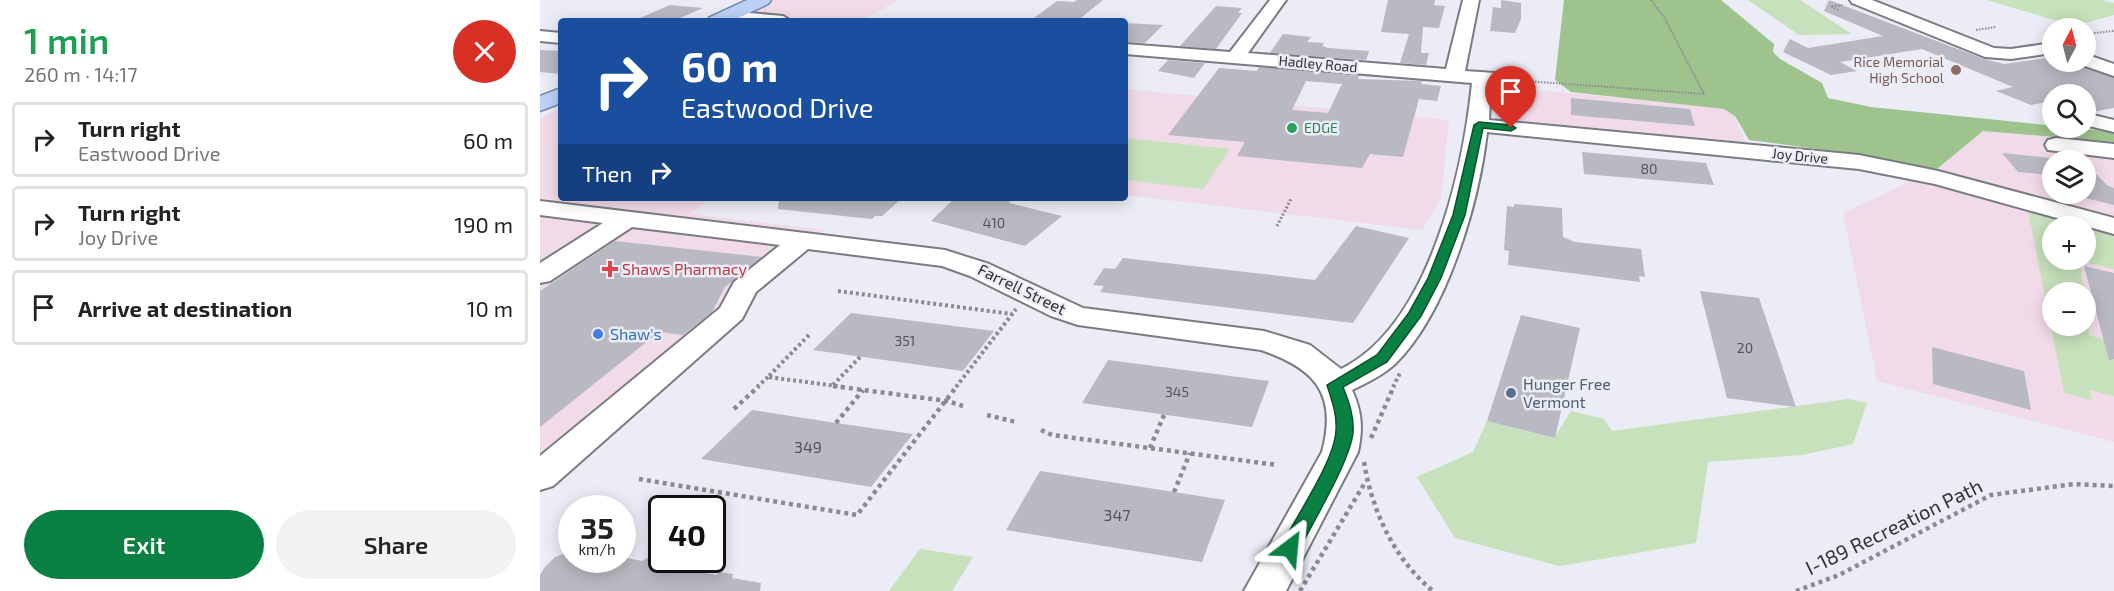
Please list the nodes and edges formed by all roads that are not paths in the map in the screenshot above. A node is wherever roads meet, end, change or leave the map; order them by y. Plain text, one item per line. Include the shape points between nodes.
1 (762, 0) edge
2 (1278, 0) edge
3 (1471, 0) edge
4 (1858, 0) edge
5 (724, 18) edge
6 (540, 36) edge
7 (558, 38) edge
8 (1128, 49) edge
9 (2042, 49) edge
10 (1235, 58) junction
11 (2096, 64) edge
12 (2114, 70) edge
13 (1454, 76) junction
14 (1482, 78) junction
15 (1510, 80) road end
16 (558, 95) edge
17 (540, 104) edge
18 (2096, 122) edge
19 (1479, 125) junction
20 (2114, 126) edge
21 (2056, 145) dead end
22 (2114, 151) edge
23 (540, 208) edge
24 (625, 219) junction
25 (2114, 226) edge
26 (803, 240) junction
27 (540, 275) edge
28 (1334, 385) junction
29 (540, 476) edge
30 (1264, 591) edge

1 - 5 main road
2 - 10 street
3 - 13 street
4 - 9 street via 1991,52 2011,54
6 - 7 street
8 - 10 street, Hadley Road
10 - 13 street, Hadley Road
11 - 12 street
13 - 14 street, Hadley Road
14 - 15 street, Hadley Road
14 - 19 street
16 - 17 main road
18 - 20 street
19 - 25 street, Joy Drive via 1859,162 1905,170
19 - 28 street via 1459,215 1418,309 1382,358
21 - 22 street
23 - 24 street, Farrell Street
24 - 26 street, Farrell Street
24 - 27 street
26 - 28 street, Farrell Street via 918,253 971,264 1050,306 1078,316 1281,345 1311,359
26 - 29 street via 744,288 732,313
28 - 30 street, Farrell Street via 1344,409 1345,432 1340,452

